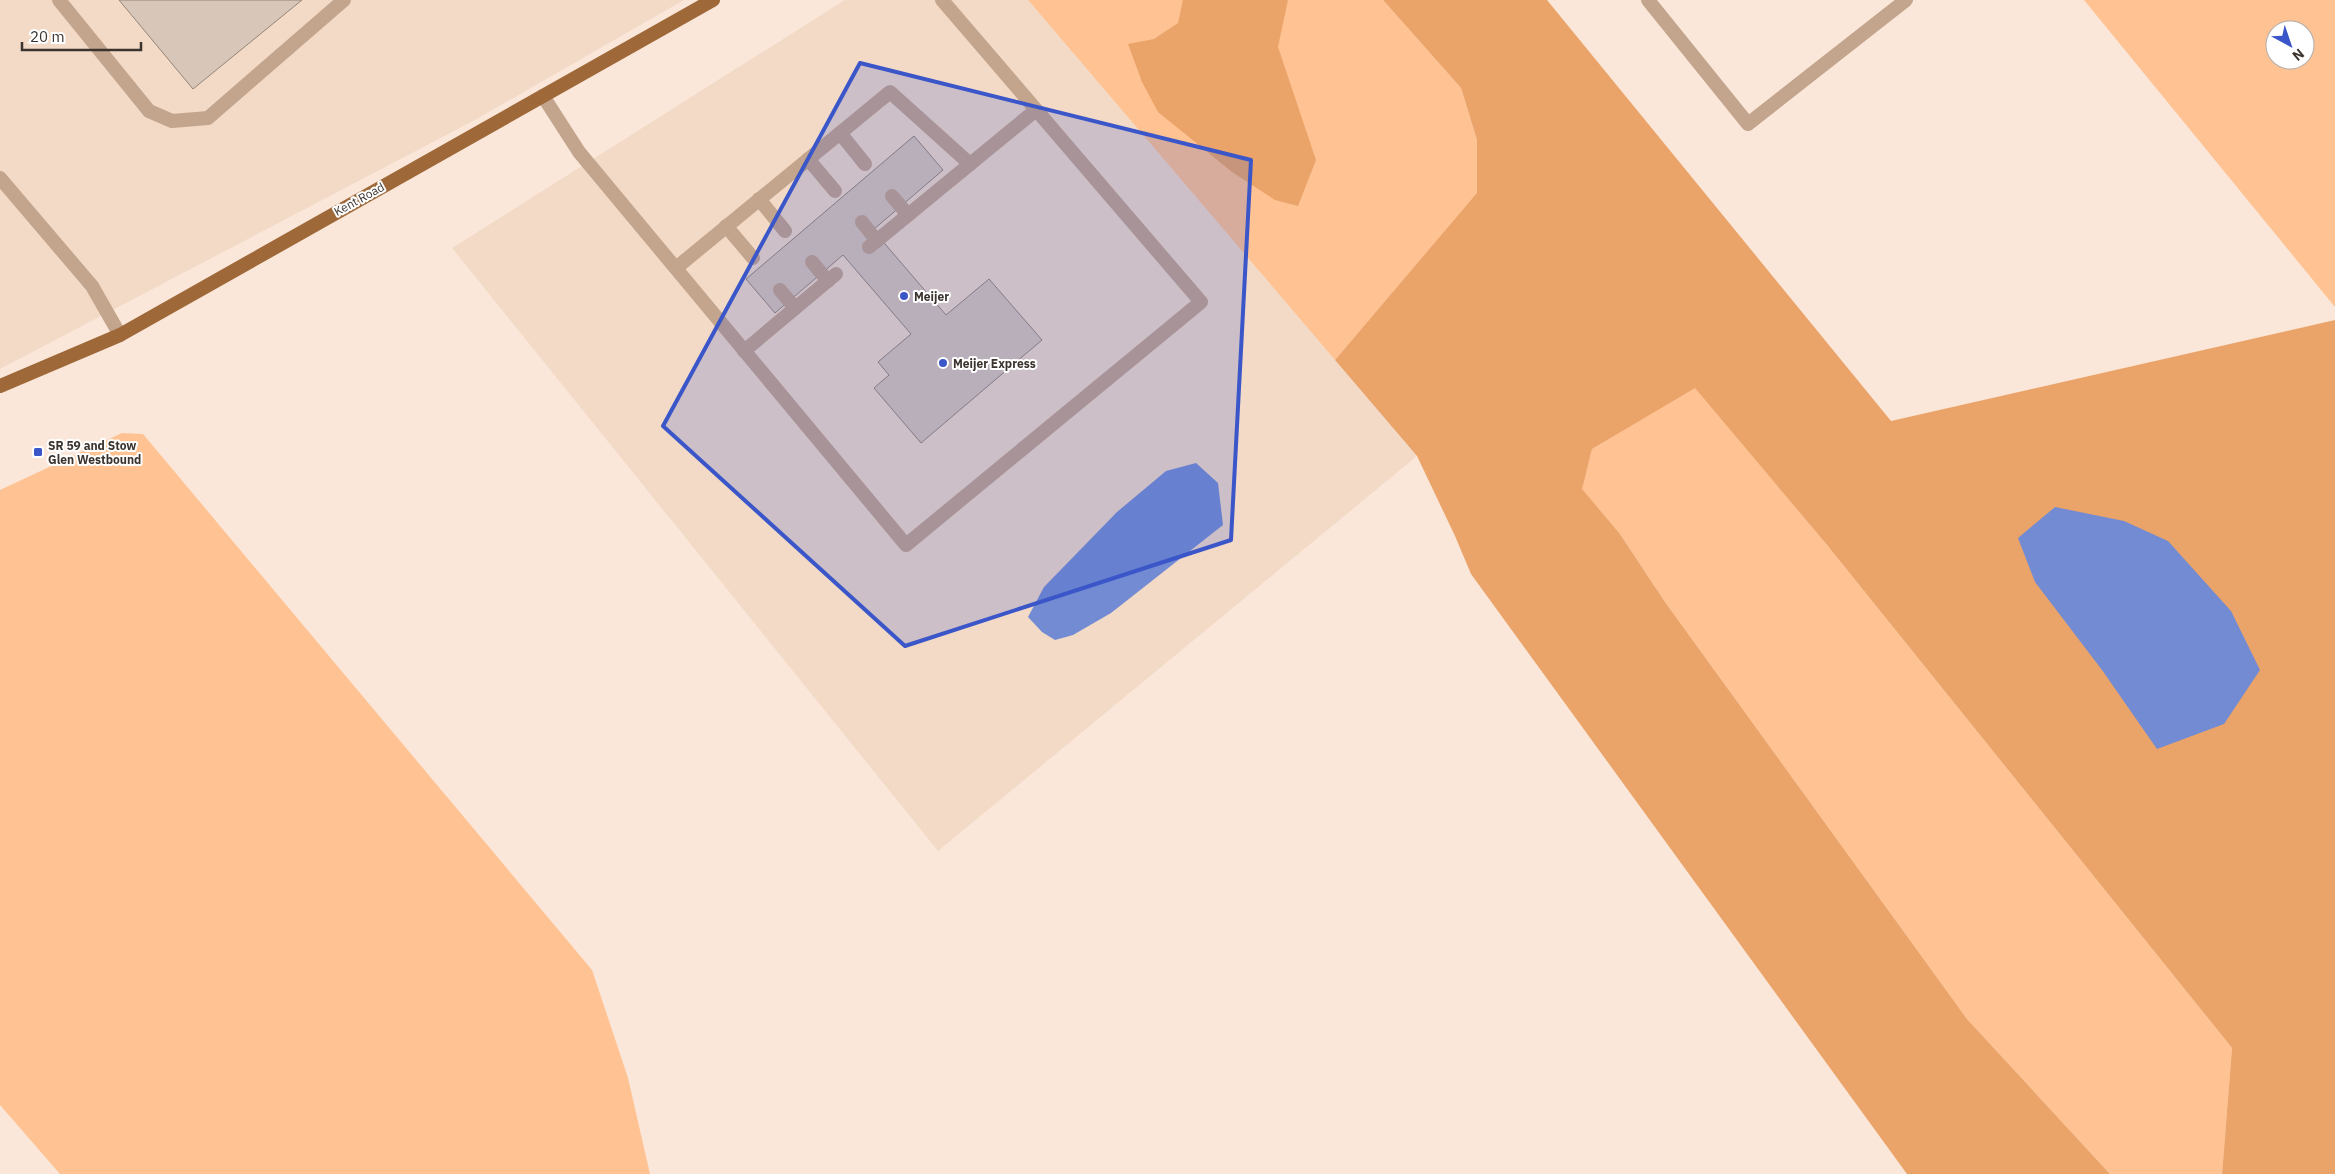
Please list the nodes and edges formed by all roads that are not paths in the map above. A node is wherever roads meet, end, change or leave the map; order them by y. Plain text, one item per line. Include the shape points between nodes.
1 (59, 0) edge
2 (344, 0) edge
3 (713, 0) edge
4 (942, 0) edge
5 (1648, 0) edge
6 (1906, 0) edge
7 (543, 96) junction
8 (1036, 110) junction
9 (840, 133) junction
10 (808, 159) junction
11 (865, 164) dead end
12 (970, 164) junction
13 (0, 178) edge
14 (835, 191) dead end
15 (892, 196) dead end
16 (759, 199) junction
17 (908, 215) junction
18 (862, 222) dead end
19 (726, 226) junction
20 (785, 231) dead end
21 (753, 258) dead end
22 (812, 262) dead end
23 (676, 268) junction
24 (780, 290) dead end
25 (795, 308) junction
26 (120, 335) junction
27 (744, 351) junction
28 (0, 386) edge

1 - 2 lane via 149,111 172,121 208,118
3 - 7 main road, Kent Road
4 - 8 lane
5 - 6 lane via 1748,124
7 - 23 lane via 579,152
7 - 26 main road, Kent Road
8 - 12 lane
8 - 27 lane via 1201,302 906,545
9 - 10 lane
9 - 11 lane
9 - 12 lane via 890,92
10 - 14 lane
10 - 16 lane
12 - 17 lane
13 - 26 lane via 92,286
15 - 17 lane
16 - 19 lane
16 - 20 lane
17 - 18 lane via 873,244
19 - 21 lane
19 - 23 lane
22 - 25 lane via 832,278
23 - 27 lane
24 - 25 lane
25 - 27 lane
26 - 28 main road, Kent Road

